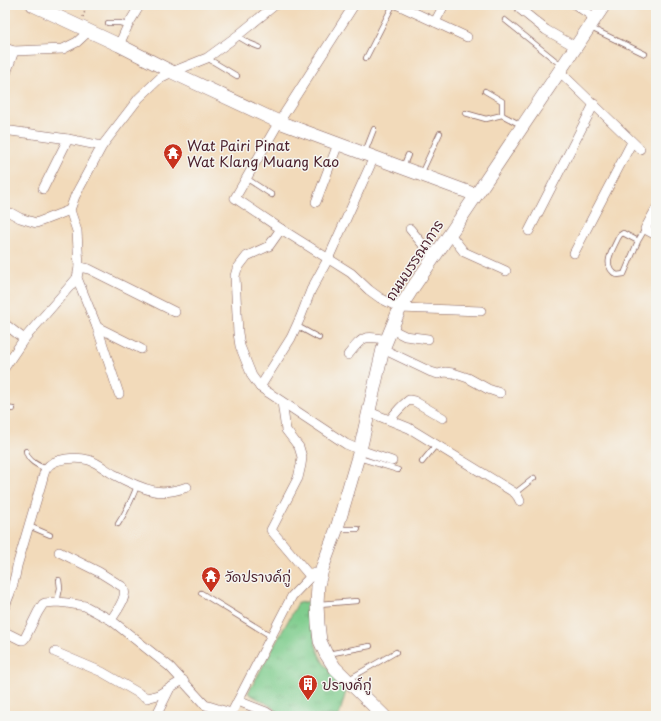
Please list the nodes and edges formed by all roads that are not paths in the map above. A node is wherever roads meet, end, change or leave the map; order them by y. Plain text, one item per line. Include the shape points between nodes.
1 (33, 5) edge
2 (140, 5) edge
3 (275, 5) edge
4 (354, 5) edge
5 (394, 5) edge
6 (398, 5) edge
7 (444, 5) edge
8 (576, 5) edge
9 (604, 5) edge
10 (520, 9) dead end
11 (505, 20) dead end
12 (435, 22) junction
13 (108, 23) dead end
14 (592, 23) junction
15 (128, 26) junction
16 (89, 31) junction
17 (237, 36) junction
18 (467, 37) dead end
19 (119, 45) junction
20 (576, 46) junction
21 (259, 47) dead end
22 (9, 49) edge
23 (645, 54) dead end
24 (207, 58) junction
25 (366, 58) dead end
26 (561, 69) junction
27 (172, 72) junction
28 (5, 76) edge
29 (237, 76) dead end
30 (485, 91) dead end
31 (594, 104) junction
32 (465, 113) dead end
33 (502, 115) junction
34 (279, 122) junction
35 (523, 126) junction
36 (374, 129) dead end
37 (5, 131) edge
38 (440, 133) dead end
39 (68, 139) junction
40 (632, 142) junction
41 (338, 144) junction
42 (102, 146) junction
43 (640, 149) dead end
44 (369, 155) junction
45 (408, 155) dead end
46 (402, 167) junction
47 (421, 174) junction
48 (246, 178) junction
49 (43, 189) dead end
50 (272, 195) dead end
51 (476, 195) junction
52 (316, 202) dead end
53 (656, 209) edge
54 (70, 210) junction
55 (12, 213) dead end
56 (281, 229) junction
57 (410, 229) dead end
58 (645, 229) junction
59 (529, 231) dead end
60 (450, 234) junction
61 (656, 235) edge
62 (638, 241) junction
63 (574, 253) dead end
64 (434, 258) junction
65 (328, 259) junction
66 (79, 267) junction
67 (506, 271) dead end
68 (77, 278) junction
69 (400, 308) junction
70 (481, 311) dead end
71 (175, 312) dead end
72 (5, 324) edge
73 (297, 326) junction
74 (97, 327) junction
75 (319, 338) dead end
76 (24, 339) junction
77 (386, 339) junction
78 (428, 339) dead end
79 (141, 349) dead end
80 (348, 355) dead end
81 (5, 367) edge
82 (260, 387) junction
83 (500, 393) dead end
84 (119, 394) dead end
85 (282, 402) junction
86 (5, 408) edge
87 (13, 409) dead end
88 (369, 412) junction
89 (442, 418) dead end
90 (390, 420) junction
91 (436, 445) junction
92 (26, 451) dead end
93 (358, 454) junction
94 (392, 461) dead end
95 (422, 462) dead end
96 (46, 469) junction
97 (398, 470) dead end
98 (534, 478) dead end
99 (137, 486) junction
100 (187, 487) dead end
101 (518, 497) joint
102 (118, 524) dead end
103 (29, 526) junction
104 (337, 528) junction
105 (358, 529) dead end
106 (50, 535) dead end
107 (59, 552) dead end
108 (323, 566) junction
109 (310, 576) junction
110 (59, 580) dead end
111 (8, 593) edge
112 (201, 593) dead end
113 (357, 601) dead end
114 (56, 602) junction
115 (317, 604) junction
116 (5, 606) edge
117 (111, 620) junction
118 (5, 632) edge
119 (271, 636) junction
120 (370, 646) dead end
121 (55, 652) dead end
122 (396, 652) dead end
123 (326, 654) junction
124 (183, 680) junction
125 (347, 680) junction
126 (170, 688) junction
127 (238, 701) junction
128 (231, 714) edge
129 (156, 716) edge
130 (272, 716) edge
131 (384, 716) edge

1 - 16 street
2 - 15 street
3 - 17 street
4 - 34 street
5 - 25 lane
6 - 12 street
7 - 12 street
8 - 14 street
9 - 14 street, ถนนบรรณาการ
10 - 20 street via 546,30
11 - 26 lane
12 - 18 street
13 - 15 lane
14 - 20 street, ถนนบรรณาการ
14 - 23 lane
15 - 19 street
16 - 19 street
16 - 22 street via 77,42 63,49
17 - 21 lane
17 - 24 street
19 - 27 street
20 - 26 street, ถนนบรรณาการ
22 - 28 street
24 - 27 street
24 - 29 lane
26 - 31 street
26 - 35 street, ถนนบรรณาการ
27 - 34 street
27 - 42 street via 160,78 139,98
30 - 33 lane via 502,101
31 - 40 street
31 - 59 street
32 - 33 lane via 486,119
33 - 35 lane
34 - 41 street
34 - 48 street
35 - 51 street, ถนนบรรณาการ
36 - 44 lane
37 - 39 street
38 - 47 lane
39 - 42 street
39 - 49 street
40 - 43 street
40 - 63 street
41 - 44 street
41 - 52 street
42 - 54 street
44 - 46 street
44 - 65 street
45 - 46 lane
46 - 47 street
47 - 51 street
48 - 50 lane
48 - 56 street via 235,198
51 - 60 street, ถนนบรรณาการ
53 - 58 street
54 - 55 street via 36,223
54 - 66 street via 77,231
56 - 65 street
56 - 82 street via 269,246 247,256 235,276 240,346 252,376
57 - 64 street
58 - 61 street
58 - 62 lane
60 - 64 street, ถนนบรรณาการ
60 - 67 street via 464,252
62 - 62 lane via 624,274 617,276 609,268 608,262 618,238 623,234
64 - 69 street, ถนนบรรณาการ
65 - 69 street via 380,298
65 - 73 street via 311,290
66 - 68 street
66 - 71 street via 89,269
68 - 74 street
68 - 76 street
69 - 70 street
69 - 77 street, ถนนบรรณาการ
72 - 76 street
73 - 75 lane
73 - 82 street
74 - 79 street
74 - 84 street
76 - 81 street
77 - 78 street via 405,336
77 - 80 street via 366,337
77 - 83 street via 431,372 453,373
77 - 88 street, ถนนบรรณาการ
82 - 85 street
85 - 93 street
85 - 109 street via 286,430 299,447 302,465 298,478 270,530
86 - 87 lane
88 - 90 street
88 - 93 street, ถนนบรรณาการ
89 - 90 street via 409,400
90 - 91 street via 409,428
91 - 95 lane
91 - 101 street
92 - 96 lane via 30,460
93 - 94 street
93 - 97 lane
93 - 104 street, ถนนบรรณาการ
96 - 99 street via 62,459 89,460
96 - 103 street
98 - 101 lane
99 - 100 street via 165,492
99 - 102 lane
103 - 106 lane
103 - 111 street via 15,582
104 - 105 lane
104 - 108 street, ถนนบรรณาการ
107 - 117 street via 123,587 125,593 121,604
108 - 109 street
108 - 115 street, ถนนบรรณาการ
109 - 119 street via 292,596
110 - 114 lane via 60,588
111 - 116 street
112 - 119 lane
113 - 115 lane
114 - 117 street via 85,606
114 - 118 street via 43,604 23,640
115 - 123 street, ถนนบรรณาการ via 320,640
117 - 124 street
119 - 127 street
120 - 123 lane
121 - 126 street via 102,672 147,698
122 - 125 lane
123 - 125 street, ถนนบรรณาการ
124 - 126 street
124 - 128 street via 205,705
125 - 131 street, ถนนบรรณาการ
126 - 129 street
127 - 128 street
127 - 130 street

